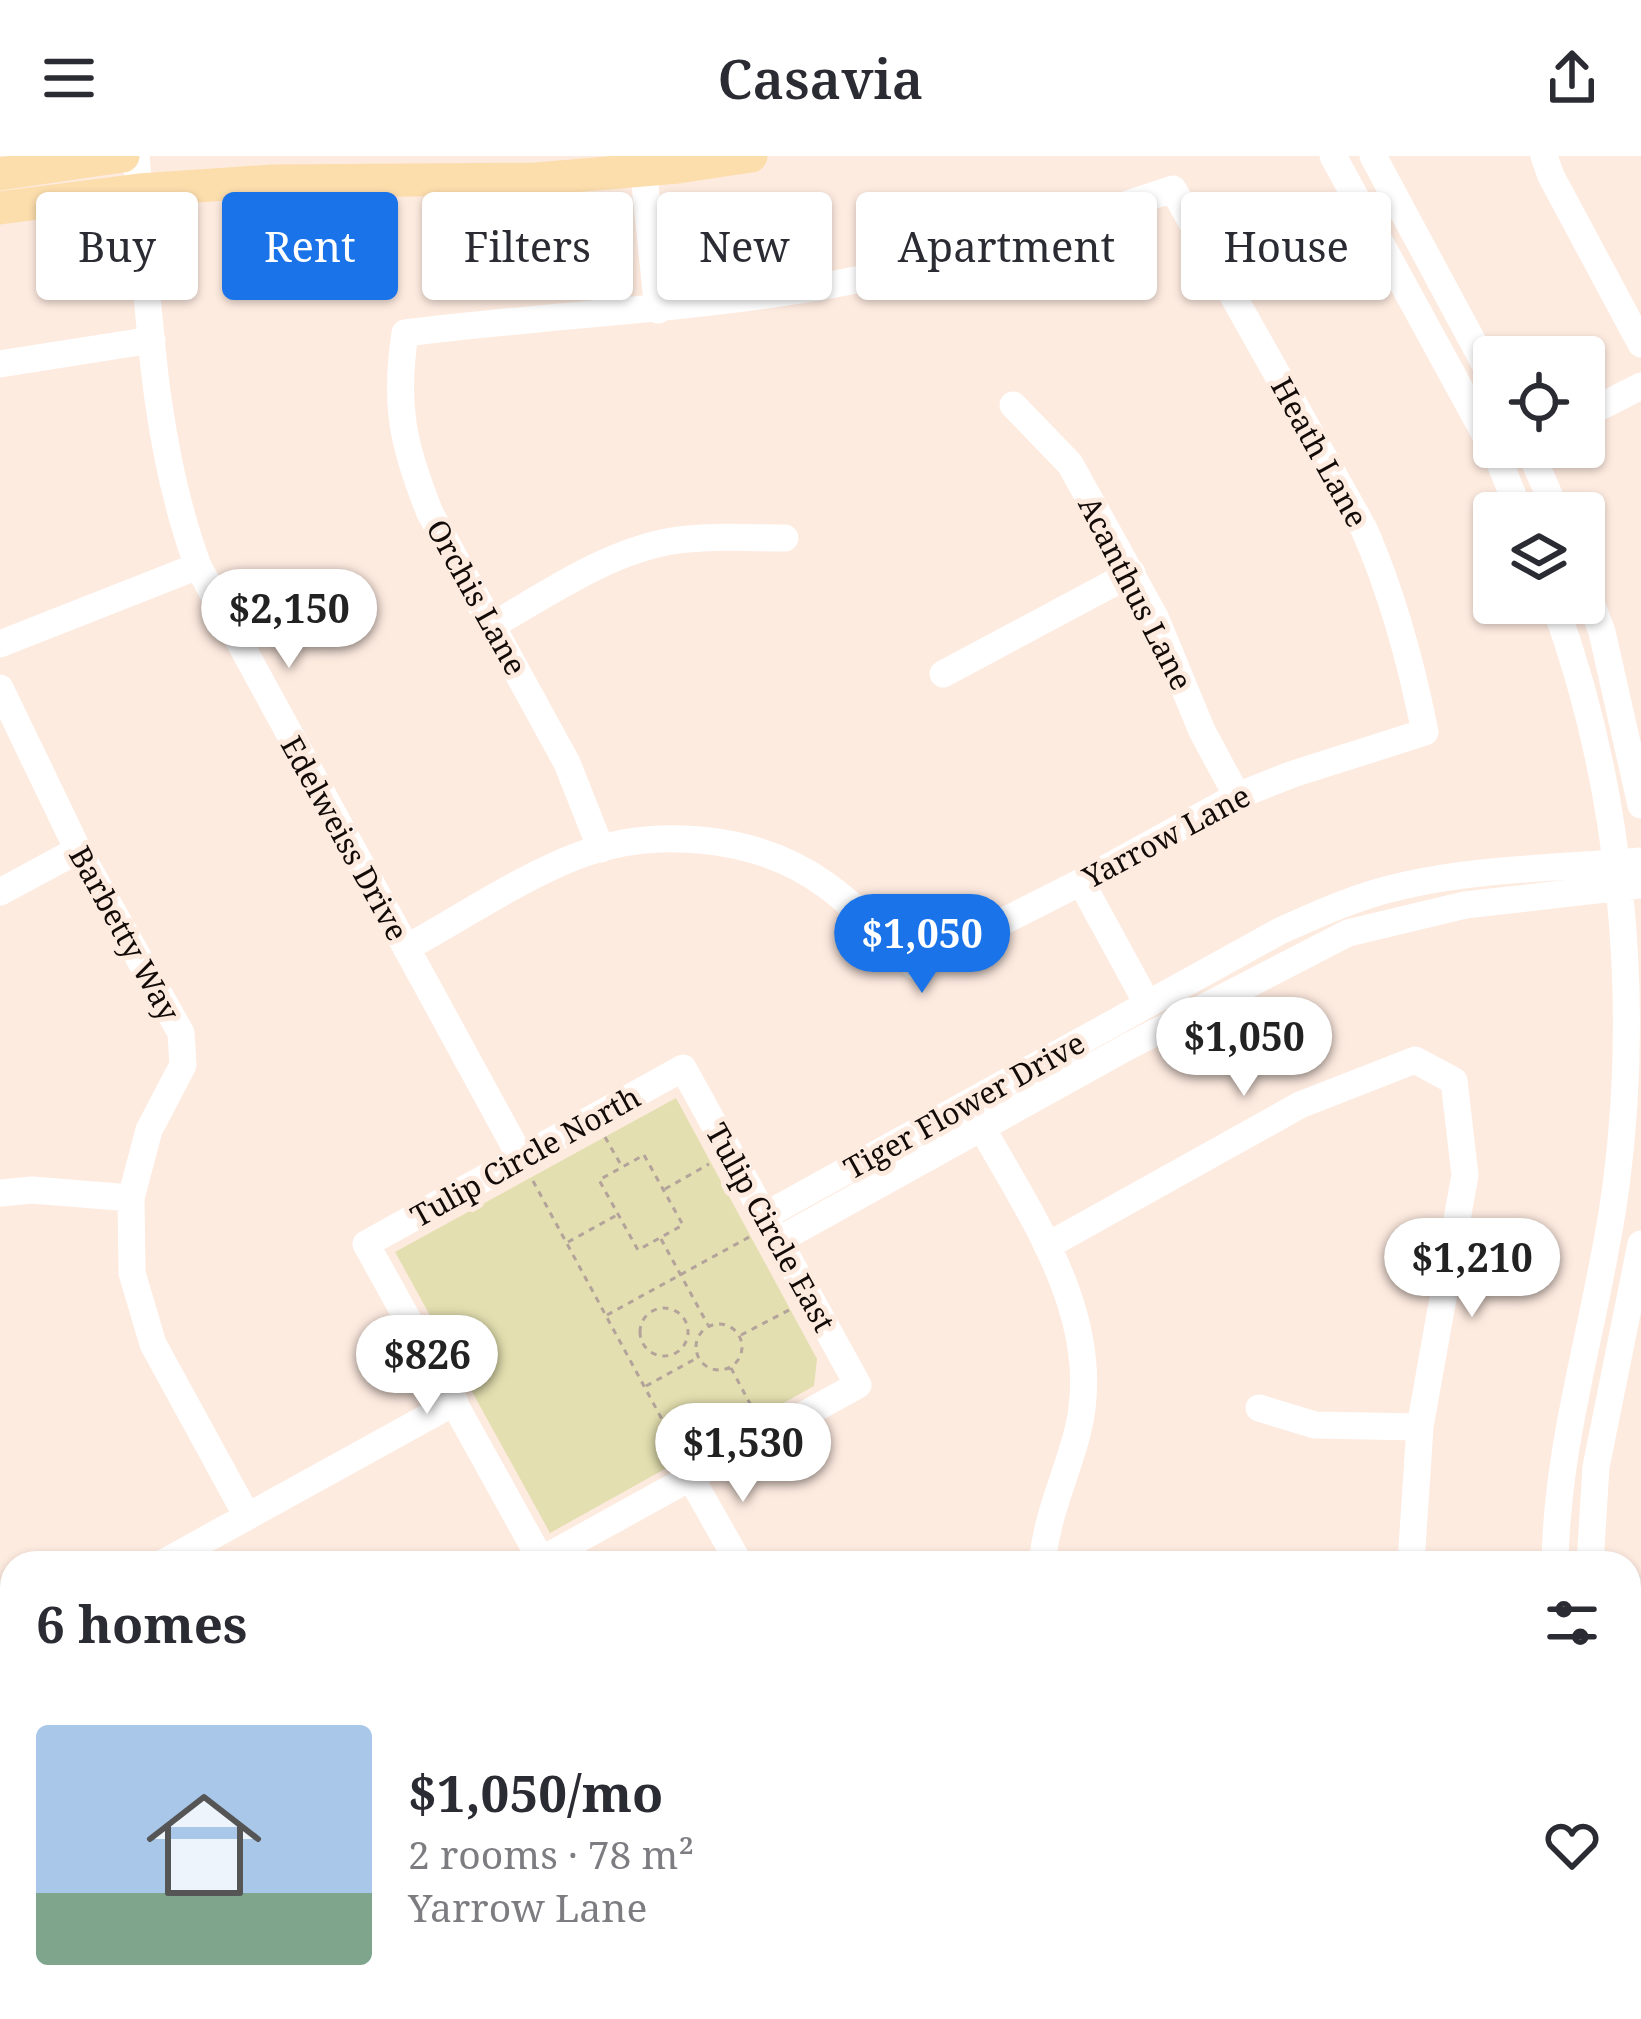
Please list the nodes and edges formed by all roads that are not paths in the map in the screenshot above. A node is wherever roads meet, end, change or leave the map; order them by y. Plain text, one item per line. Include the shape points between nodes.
1 (123, 156) edge
2 (751, 156) edge
3 (1334, 156) edge
4 (1373, 156) edge
5 (1544, 156) edge
6 (643, 163) edge
7 (137, 173) edge
8 (0, 174) edge
9 (0, 208) edge
10 (658, 310) junction
11 (152, 340) junction
12 (1473, 342) edge
13 (1641, 344) edge
14 (0, 364) edge
15 (1473, 383) edge
16 (1641, 386) edge
17 (1605, 404) edge
18 (1013, 405) dead end
19 (784, 538) dead end
20 (198, 566) junction
21 (1132, 573) junction
22 (1562, 624) edge
23 (1599, 624) edge
24 (493, 625) junction
25 (0, 644) edge
26 (943, 674) dead end
27 (0, 688) edge
28 (1425, 732) joint
29 (1237, 796) junction
30 (1641, 805) edge
31 (602, 849) junction
32 (78, 850) junction
33 (1628, 874) edge
34 (1081, 882) junction
35 (0, 892) edge
36 (406, 948) junction
37 (1148, 1003) junction
38 (683, 1068) joint
39 (975, 1116) junction
40 (521, 1159) junction
41 (0, 1193) edge
42 (131, 1198) junction
43 (772, 1227) junction
44 (1641, 1244) edge
45 (1047, 1246) junction
46 (1586, 1344) junction
47 (1631, 1355) edge
48 (455, 1402) junction
49 (1259, 1408) dead end
50 (1420, 1427) junction
51 (688, 1469) junction
52 (248, 1516) junction
53 (185, 1551) edge
54 (536, 1551) edge
55 (556, 1551) edge
56 (732, 1551) edge
57 (1043, 1551) edge
58 (1412, 1551) edge
59 (1557, 1551) edge
60 (1591, 1551) edge

1 - 8 main road
2 - 6 main road
3 - 15 street
4 - 12 street
5 - 13 street
6 - 7 main road via 536,179
6 - 10 street
7 - 9 main road
7 - 11 street, Edelweiss Drive
10 - 24 street, Orchis Lane via 405,333 398,384 414,473
10 - 28 street, Heath Lane via 931,261 1173,189 1364,529 1406,645
11 - 14 street
11 - 20 street, Edelweiss Drive
16 - 17 street
18 - 21 street, Acanthus Lane via 1070,464
19 - 24 street via 643,549
20 - 25 street
20 - 36 street, Edelweiss Drive
21 - 26 street
21 - 29 street, Acanthus Lane
22 - 33 street
23 - 30 street
24 - 31 street, Orchis Lane via 568,763
27 - 32 street, Barbetty Way
28 - 29 street, Yarrow Lane
29 - 34 street, Yarrow Lane
31 - 34 street, Yarrow Lane via 675,839 787,862 826,884 915,966
31 - 36 street, Yarrow Lane
32 - 35 street
32 - 42 street, Barbetty Way via 181,1033 183,1064 149,1130
33 - 37 street, Tiger Flower Drive via 1471,874 1400,886 1280,931
33 - 39 street, Tiger Flower Drive via 1348,933
33 - 46 street via 1616,1185
34 - 37 street
36 - 40 street, Edelweiss Drive
37 - 39 street, Tiger Flower Drive
38 - 40 street, Tulip Circle North
38 - 43 street, Tulip Circle East
39 - 43 street, Tiger Flower Drive
39 - 45 street
40 - 48 street, Tulip Circle North via 366,1244
41 - 42 street
42 - 52 street, Barbetty Way via 132,1274 153,1344
43 - 51 street, Tulip Circle East via 858,1385
44 - 47 street
45 - 50 street via 1300,1105 1414,1060 1454,1081 1465,1175
45 - 57 street via 1071,1299 1083,1357 1079,1426
46 - 47 street
46 - 59 street via 1561,1463
47 - 60 street via 1610,1387
48 - 52 street
48 - 54 street
49 - 50 street via 1315,1424
50 - 58 street
51 - 55 street
51 - 56 street
52 - 53 street

